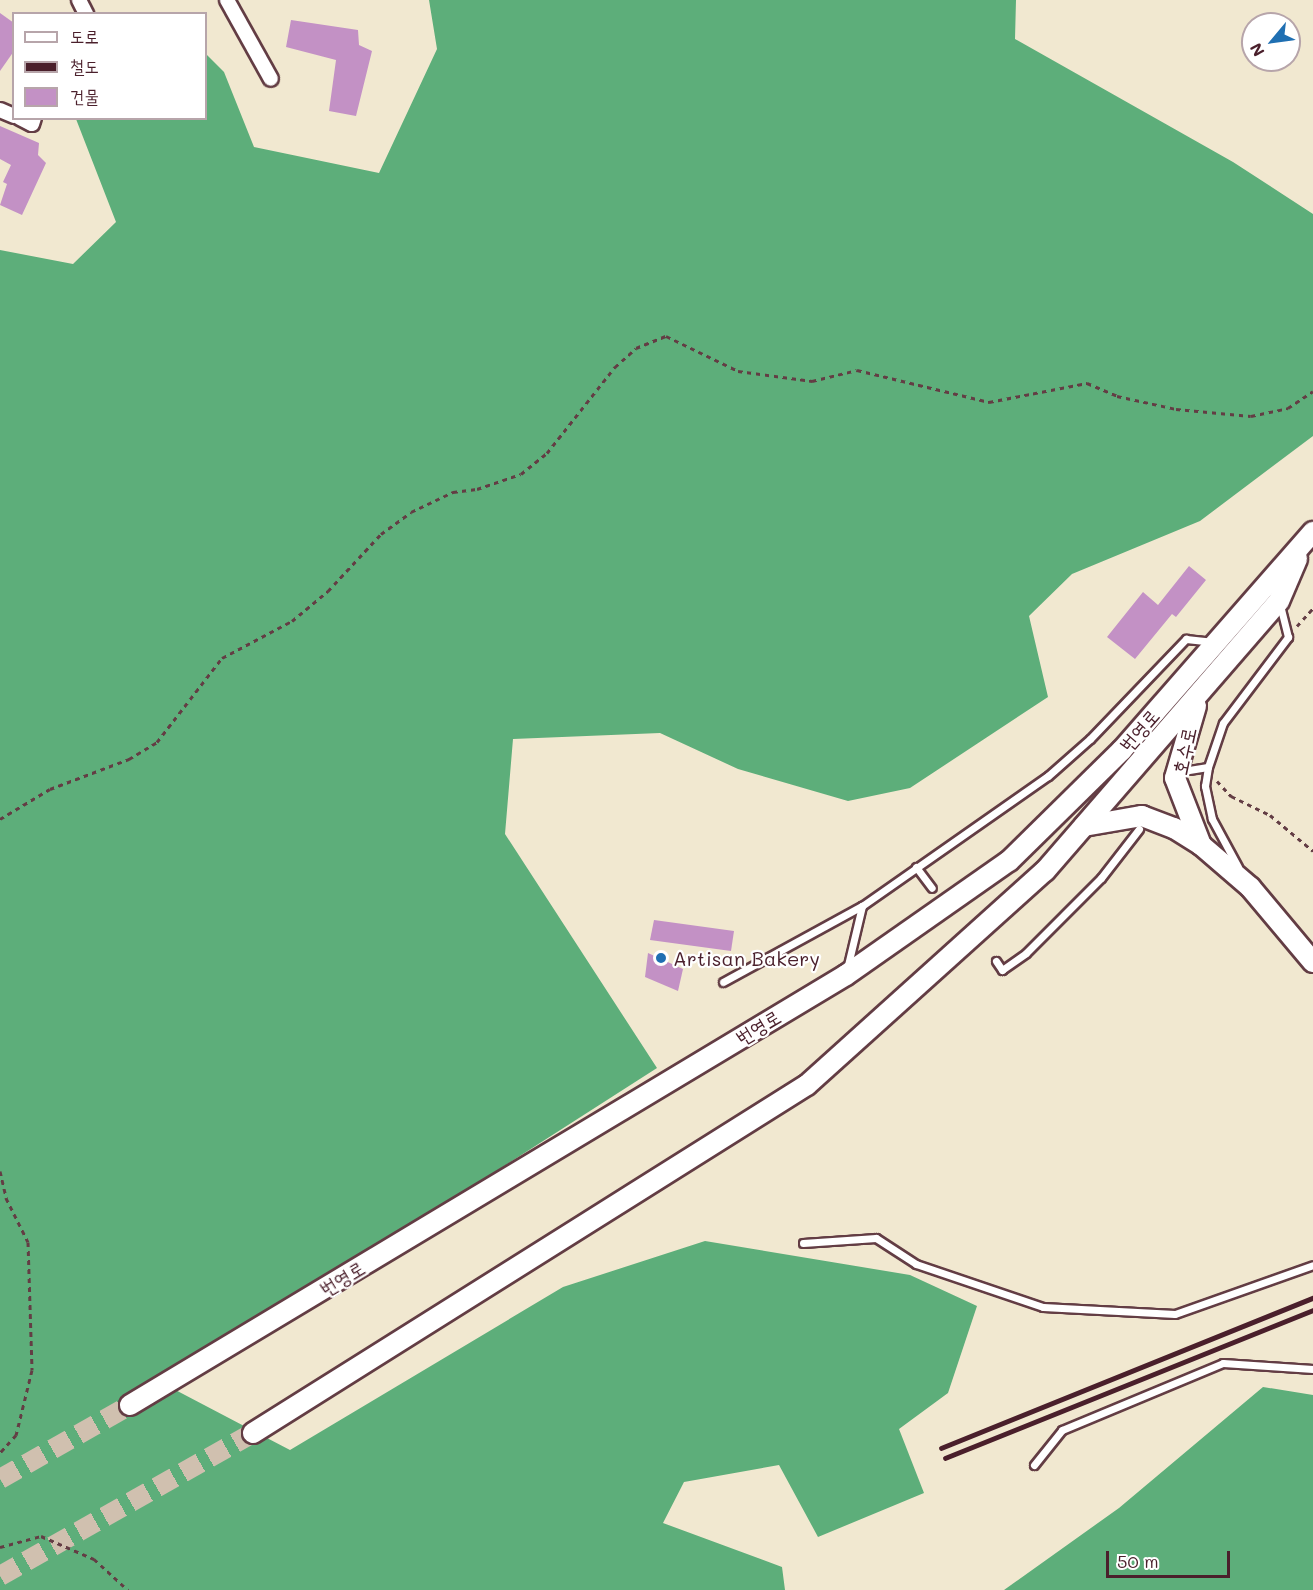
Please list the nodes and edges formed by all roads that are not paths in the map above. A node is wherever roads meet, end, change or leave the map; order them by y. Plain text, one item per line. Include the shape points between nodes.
1 (227, 0) edge
2 (271, 79) dead end
3 (1308, 539) edge
4 (1279, 601) junction
5 (1216, 642) junction
6 (1202, 690) junction
7 (1208, 767) junction
8 (1189, 770) dead end
9 (1084, 826) junction
10 (1139, 829) dead end
11 (1201, 845) junction
12 (916, 867) junction
13 (1250, 887) junction
14 (932, 888) dead end
15 (862, 906) junction
16 (996, 961) dead end
17 (1313, 962) edge
18 (846, 975) junction
19 (723, 982) dead end
20 (803, 1243) dead end
21 (1313, 1265) edge
22 (1313, 1368) edge
23 (130, 1405) tunnel mouth
24 (253, 1433) tunnel mouth
25 (1034, 1465) dead end

1 - 2 street
3 - 4 street, 번영로
3 - 5 street, 번영로
4 - 6 street, 번영로
4 - 7 lane via 1288,637 1223,723
5 - 12 lane via 1186,639 1090,739 1048,776
5 - 18 street, 번영로 via 1122,750 1009,861
6 - 9 street, 번영로
6 - 11 street, 호수로 via 1186,730 1175,778
7 - 8 lane
7 - 13 lane via 1205,786 1212,819
9 - 11 street, 호수로 via 1142,816 1174,828
9 - 24 street, 번영로 via 1045,871 807,1085
10 - 16 lane via 1101,878 1026,953 1002,970
11 - 13 street, 호수로
12 - 14 lane
12 - 15 lane
13 - 17 street, 호수로
15 - 18 lane
15 - 19 lane
18 - 23 street, 번영로
20 - 21 lane via 876,1238 916,1264 1042,1307 1175,1314
22 - 25 lane via 1223,1363 1062,1430

